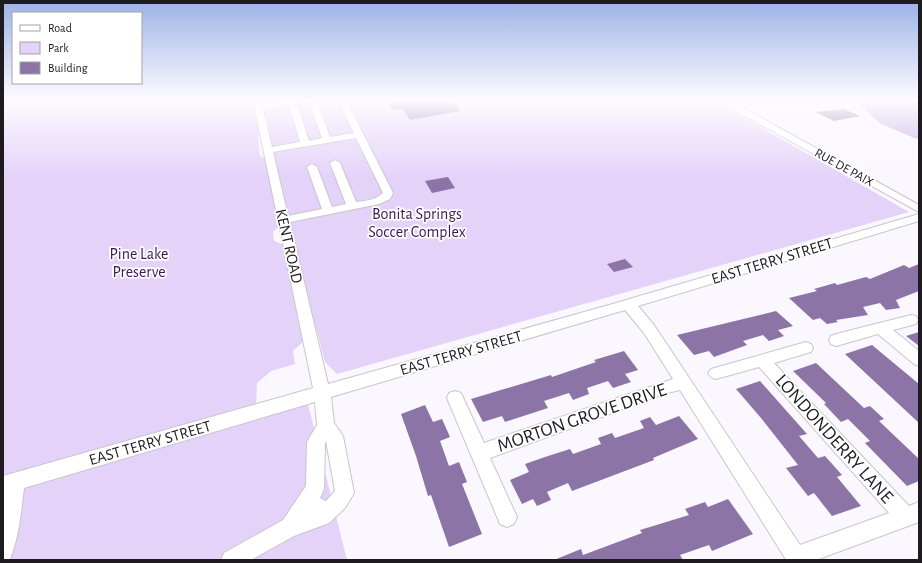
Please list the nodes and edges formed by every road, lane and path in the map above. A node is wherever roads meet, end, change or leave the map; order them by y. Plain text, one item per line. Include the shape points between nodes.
1 (263, 126) edge
2 (300, 126) edge
3 (323, 126) edge
4 (355, 126) edge
5 (769, 126) edge
6 (359, 135) junction
7 (328, 140) junction
8 (305, 144) junction
9 (268, 150) junction
10 (335, 163) dead end
11 (312, 167) dead end
12 (352, 206) junction
13 (919, 209) edge
14 (328, 211) junction
15 (919, 217) edge
16 (283, 220) junction
17 (628, 304) junction
18 (911, 320) dead end
19 (880, 328) junction
20 (836, 340) dead end
21 (806, 348) dead end
22 (762, 360) junction
23 (919, 360) edge
24 (716, 373) dead end
25 (684, 383) junction
26 (322, 393) junction
27 (455, 398) dead end
28 (326, 426) junction
29 (480, 454) junction
30 (9, 484) edge
31 (306, 501) junction
32 (328, 512) junction
33 (912, 515) edge
34 (507, 517) dead end
35 (290, 527) junction
36 (3, 552) edge
37 (796, 559) edge
38 (231, 560) edge

1 - 9 street, KENT ROAD
2 - 8 street
3 - 7 street
4 - 6 street
5 - 13 street, RUE DE PAIX
6 - 7 street
6 - 12 street via 388,193 380,200
7 - 8 street
8 - 9 street
9 - 16 street, KENT ROAD
10 - 12 street
11 - 14 street
12 - 14 street
14 - 16 street
15 - 17 street, EAST TERRY STREET
16 - 26 street, KENT ROAD
17 - 25 street, MORTON GROVE DRIVE via 649,329
17 - 26 street, EAST TERRY STREET
18 - 19 street
19 - 20 street
19 - 23 street
21 - 22 street, LONDONDERRY LANE
22 - 24 street, LONDONDERRY LANE
22 - 33 street, LONDONDERRY LANE
25 - 29 street, MORTON GROVE DRIVE via 666,387
25 - 37 street, MORTON GROVE DRIVE
26 - 28 street, KENT ROAD
26 - 30 street, EAST TERRY STREET
27 - 29 street, MORTON GROVE DRIVE
28 - 31 street via 316,442 315,489
28 - 32 street via 334,436 345,493
29 - 34 street, MORTON GROVE DRIVE
30 - 36 street via 11,518
31 - 32 street
31 - 35 street
32 - 35 street via 324,516
33 - 37 street, LONDONDERRY LANE
35 - 38 street

